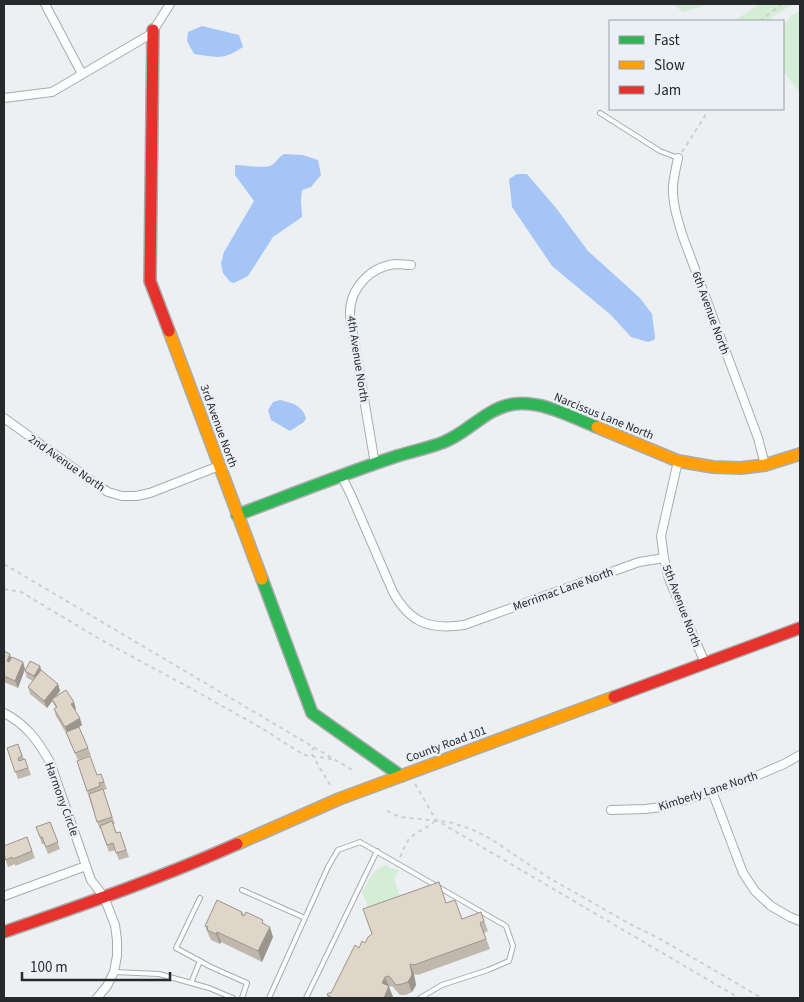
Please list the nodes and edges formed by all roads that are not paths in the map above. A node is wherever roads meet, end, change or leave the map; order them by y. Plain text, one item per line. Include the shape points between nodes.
1 (45, 4) edge
2 (170, 4) edge
3 (153, 30) junction
4 (82, 74) junction
5 (4, 98) edge
6 (600, 113) dead end
7 (678, 158) joint
8 (411, 266) dead end
9 (4, 418) edge
10 (800, 454) edge
11 (678, 461) junction
12 (375, 464) junction
13 (765, 465) junction
14 (219, 466) junction
15 (342, 477) junction
16 (237, 515) junction
17 (664, 558) junction
18 (800, 628) edge
19 (705, 663) junction
20 (4, 713) edge
21 (800, 755) edge
22 (401, 776) junction
23 (712, 792) junction
24 (612, 810) dead end
25 (377, 851) junction
26 (86, 866) junction
27 (242, 890) dead end
28 (4, 896) edge
29 (104, 896) junction
30 (200, 898) dead end
31 (305, 918) junction
32 (800, 921) edge
33 (4, 932) edge
34 (200, 961) junction
35 (114, 972) junction
36 (191, 983) junction
37 (97, 998) edge
38 (233, 998) edge
39 (242, 998) edge
40 (269, 998) edge
41 (306, 998) edge
42 (420, 998) edge

1 - 4 street
2 - 3 street
3 - 4 street
3 - 14 street, 3rd Avenue North via 150,281
4 - 5 street via 52,92
6 - 7 lane via 660,151
7 - 13 street, 6th Avenue North via 673,187 678,221
8 - 12 street, 4th Avenue North via 396,264 382,267 358,285 352,298 352,328
9 - 14 street, 2nd Avenue North via 108,492 122,496 150,493
10 - 13 street, Narcissus Lane North
11 - 12 street, Narcissus Lane North via 550,408 520,403 491,411 448,441
11 - 13 street, Narcissus Lane North via 713,468
11 - 17 street, 5th Avenue North via 661,536
12 - 15 street, Narcissus Lane North
14 - 16 street, 3rd Avenue North
15 - 16 street, Narcissus Lane North
15 - 17 street, Merrimac Lane North via 400,604 410,615 436,627 464,625 639,562
16 - 22 street, 3rd Avenue North via 312,713
17 - 19 street, 5th Avenue North via 669,578
18 - 19 street, County Road 101
19 - 22 street, County Road 101
20 - 26 street, Harmony Circle via 28,730 41,745 50,762
21 - 23 street, Kimberly Lane North via 767,772
22 - 29 street, County Road 101
23 - 24 street, Kimberly Lane North via 662,807
23 - 32 street via 743,873 771,906
25 - 31 lane via 360,842 338,850
25 - 41 lane
25 - 42 lane via 506,926 513,946 509,961 442,985
26 - 28 street
26 - 29 street, Harmony Circle via 92,883
27 - 31 lane
29 - 33 street, County Road 101
29 - 35 street, Harmony Circle via 117,940
30 - 34 lane via 176,948
31 - 40 lane
34 - 36 lane
34 - 39 lane via 247,983
35 - 36 lane via 159,974
35 - 37 street
36 - 38 lane

